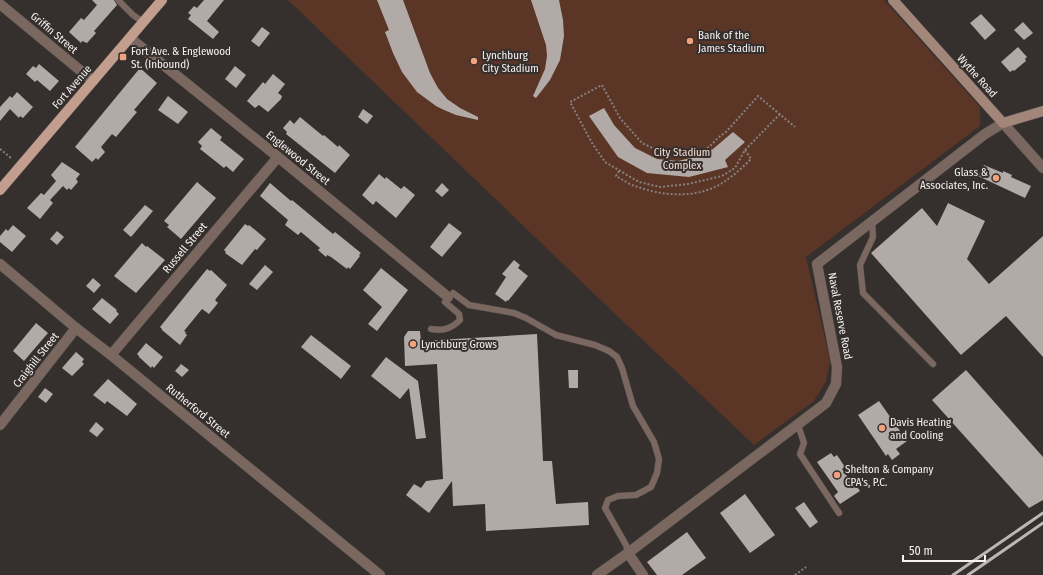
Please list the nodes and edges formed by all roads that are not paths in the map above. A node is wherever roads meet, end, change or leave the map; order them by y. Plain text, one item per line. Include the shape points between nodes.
1 (118, 0) edge
2 (162, 0) edge
3 (893, 0) edge
4 (0, 4) edge
5 (143, 22) junction
6 (130, 38) junction
7 (93, 81) junction
8 (1043, 111) edge
9 (1003, 123) junction
10 (278, 157) junction
11 (1043, 168) edge
12 (0, 190) edge
13 (872, 222) junction
14 (0, 264) edge
15 (449, 297) junction
16 (76, 328) junction
17 (431, 329) dead end
18 (111, 355) junction
19 (933, 364) dead end
20 (0, 425) edge
21 (798, 425) junction
22 (839, 513) dead end
23 (628, 553) junction
24 (380, 575) edge
25 (596, 575) edge
26 (643, 575) edge

1 - 5 lane
2 - 5 main road, Fort Avenue
3 - 9 street, Wythe Road
4 - 7 street, Griffin Street
5 - 6 main road, Fort Avenue
6 - 7 main road, Fort Avenue
6 - 10 street, Englewood Street
7 - 12 main road, Fort Avenue
8 - 9 street
9 - 11 street, Wythe Road
9 - 13 street, Naval Reserve Road
10 - 15 street, Englewood Street
10 - 18 street, Russell Street
13 - 19 lane via 873,238 860,265 863,293
13 - 21 street, Naval Reserve Road via 817,264 838,367 836,384 826,403
14 - 16 street, Rutherford Street
15 - 17 lane via 460,320 443,331
15 - 23 lane via 468,305 514,313 556,335 595,345 617,357 633,406 654,442 659,458 657,473 651,487 636,495 618,496 608,500 605,508 626,544
16 - 18 street, Rutherford Street
16 - 20 street, Craighill Street
18 - 24 street, Rutherford Street
21 - 22 lane via 804,443 800,454
21 - 23 street, Naval Reserve Road
23 - 25 street
23 - 26 street

